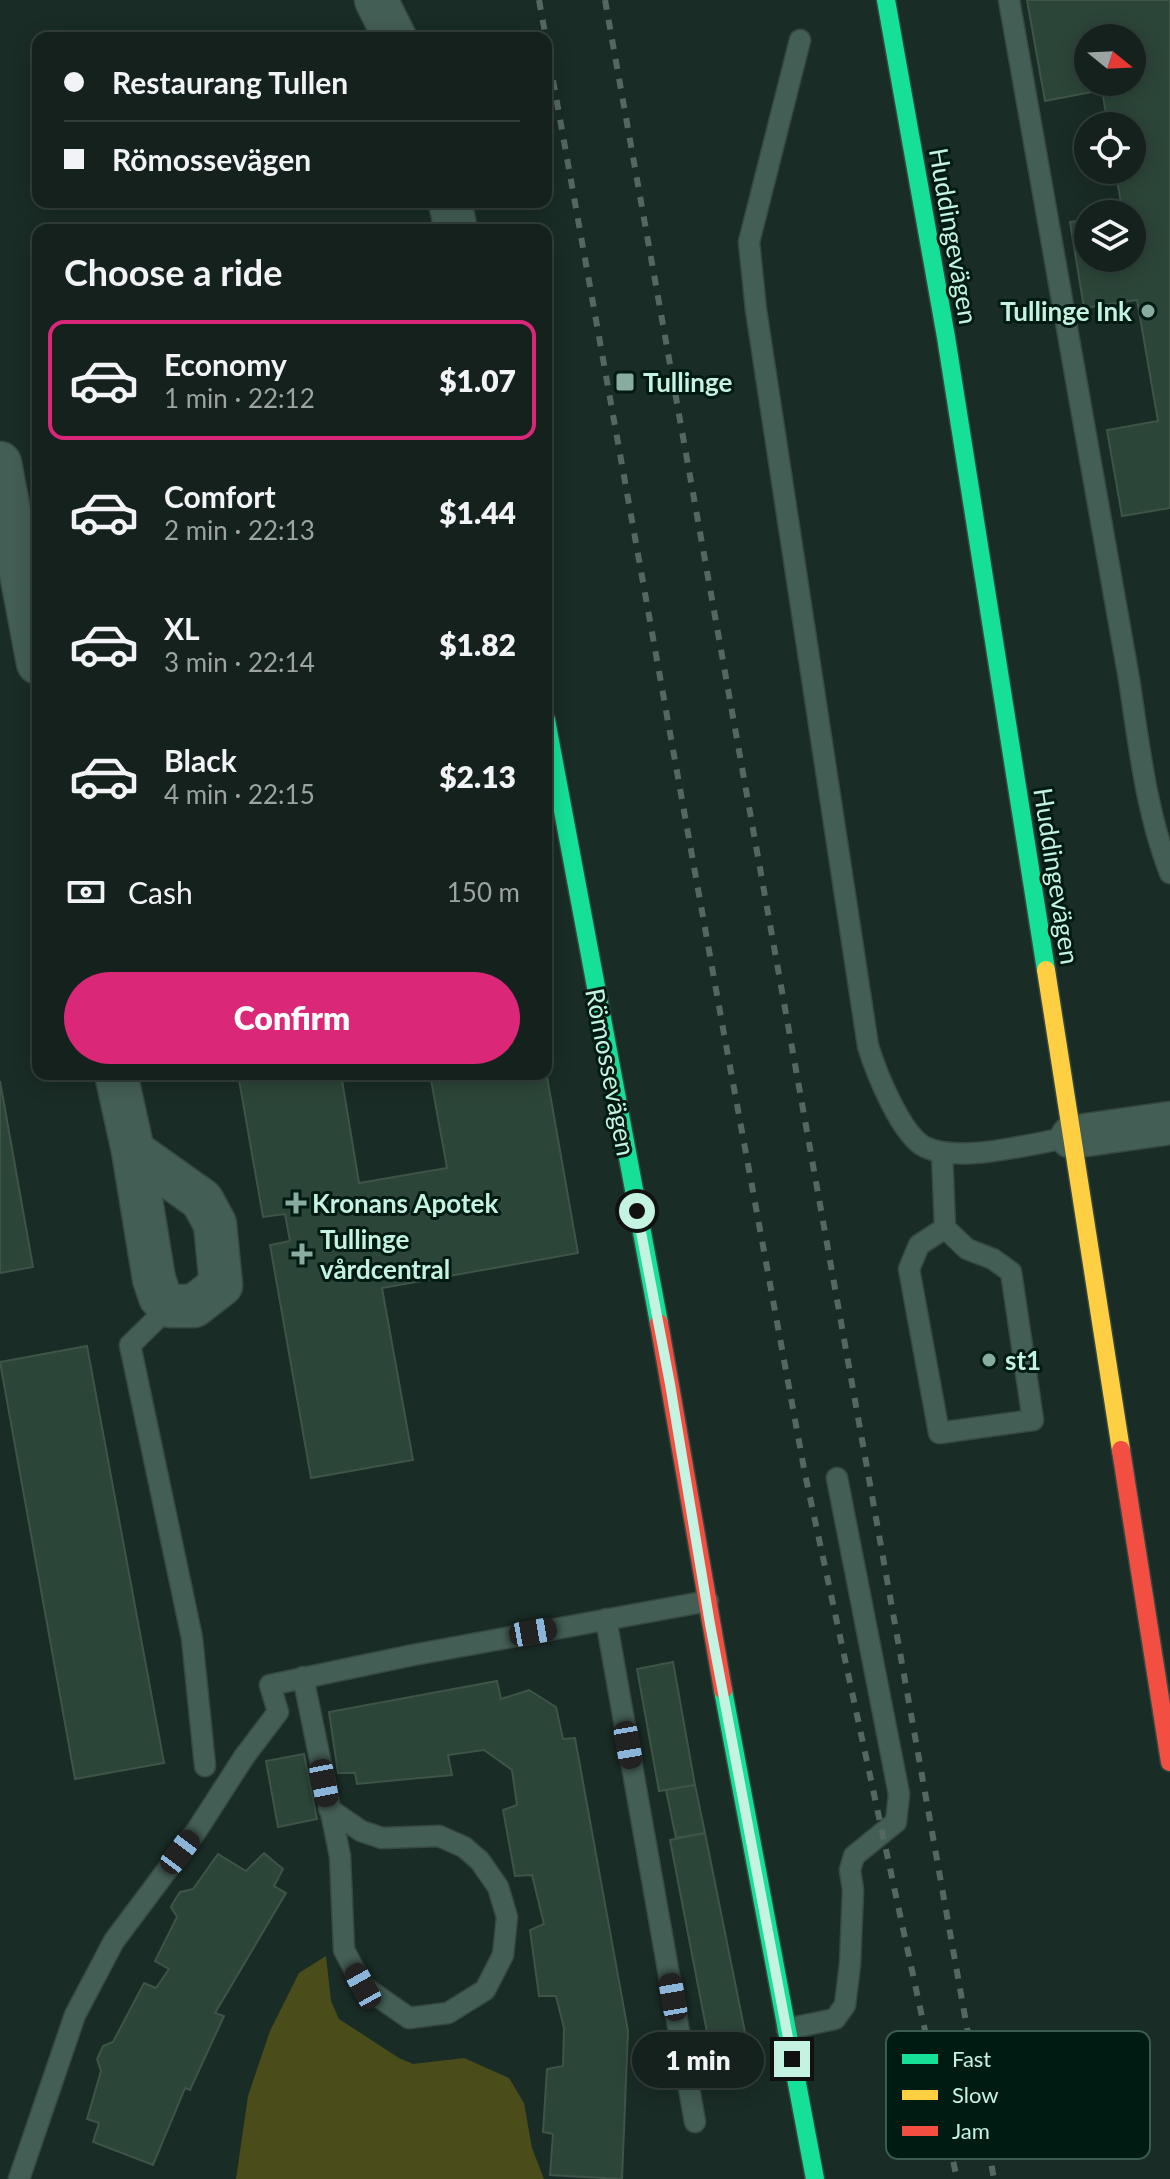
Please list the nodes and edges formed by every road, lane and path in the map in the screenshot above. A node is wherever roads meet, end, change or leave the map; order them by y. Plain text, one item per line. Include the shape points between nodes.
1 (376, 0) edge
2 (886, 0) edge
3 (1009, 0) edge
4 (392, 32) edge
5 (800, 40) dead end
6 (0, 463) edge
7 (32, 631) edge
8 (552, 759) edge
9 (1170, 873) edge
10 (117, 1080) edge
11 (1170, 1123) edge
12 (1072, 1137) junction
13 (133, 1151) junction
14 (942, 1152) junction
15 (945, 1228) junction
16 (170, 1306) junction
17 (837, 1478) dead end
18 (708, 1601) junction
19 (606, 1619) junction
20 (303, 1677) junction
21 (1170, 1762) edge
22 (205, 1766) dead end
23 (329, 1809) junction
24 (787, 2029) junction
25 (695, 2122) dead end
26 (19, 2179) edge
27 (815, 2179) edge

1 - 4 street
2 - 12 main road, Huddingevägen via 946,337
3 - 9 lane via 1144,780
5 - 14 lane via 749,242 756,310 868,1046 910,1135
6 - 7 street
8 - 18 main road, Römossevägen
10 - 13 street
11 - 12 street
12 - 14 lane via 983,1153
12 - 21 main road, Huddingevägen
13 - 16 street via 154,1279 160,1297
13 - 16 street via 202,1200 215,1224 221,1285 194,1306
14 - 15 lane
15 - 15 lane via 919,1245 909,1269 939,1433 1033,1420 1011,1272 967,1249
16 - 22 lane via 130,1345 192,1638
17 - 24 lane via 899,1812 896,1822 854,1856 850,1870 845,2005 835,2019
18 - 19 lane
18 - 24 main road, Römossevägen
19 - 20 lane
19 - 25 lane
20 - 23 lane
20 - 26 lane via 270,1685 278,1712 114,1941 75,2015
23 - 23 lane via 340,1856 344,1950 363,1986 409,2018 448,2013 485,1990 503,1955 507,1917 498,1887 480,1861 439,1836 382,1838 361,1831
24 - 27 main road, Römossevägen

